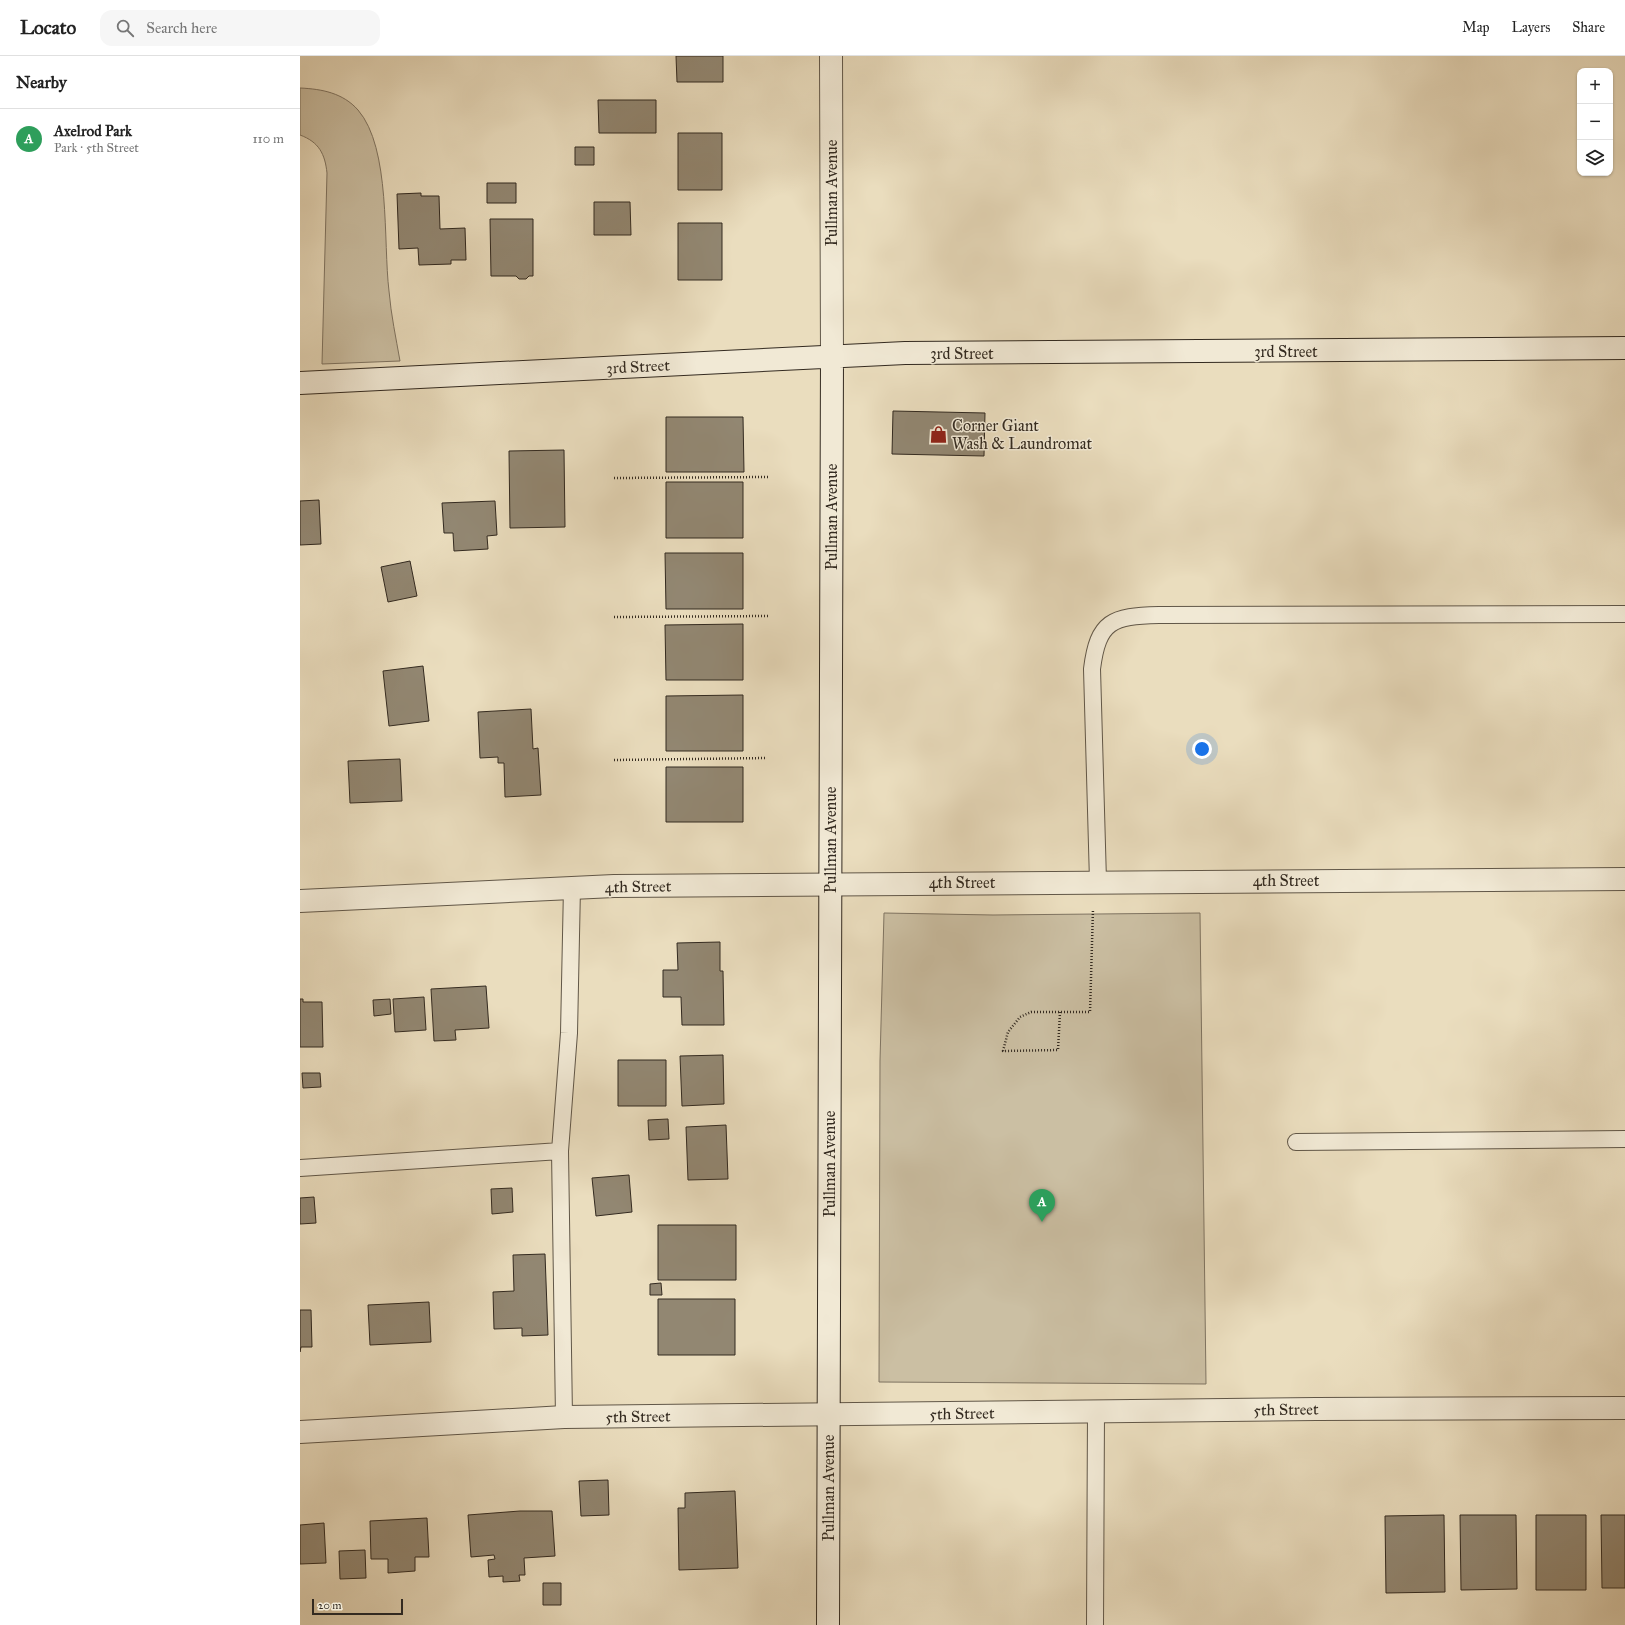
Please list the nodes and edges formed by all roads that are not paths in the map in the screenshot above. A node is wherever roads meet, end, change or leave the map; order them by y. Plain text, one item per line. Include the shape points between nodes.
1 (831, 56) edge
2 (1625, 348) edge
3 (832, 357) junction
4 (300, 382) edge
5 (1625, 614) edge
6 (1625, 879) edge
7 (1098, 881) junction
8 (830, 884) junction
9 (572, 887) junction
10 (300, 901) edge
11 (1625, 1138) edge
12 (1296, 1142) dead end
13 (560, 1151) junction
14 (300, 1168) edge
15 (1625, 1408) edge
16 (1096, 1411) junction
17 (828, 1414) junction
18 (564, 1417) junction
19 (300, 1432) edge
20 (828, 1625) edge
21 (1095, 1625) edge

1 - 3 street, Pullman Avenue
2 - 3 street, 3rd Street via 913,353
3 - 4 street, 3rd Street
3 - 8 street, Pullman Avenue
5 - 7 lane via 1137,615 1113,622 1104,629 1098,640 1092,669
6 - 7 street, 4th Street
7 - 8 street, 4th Street
8 - 9 street, 4th Street
8 - 17 street, Pullman Avenue
9 - 10 street, 4th Street
9 - 13 lane via 570,1032
11 - 12 lane
13 - 14 lane
13 - 18 lane
15 - 16 street, 5th Street
16 - 17 street, 5th Street
16 - 21 lane
17 - 18 street, 5th Street
17 - 20 street, Pullman Avenue
18 - 19 street, 5th Street

